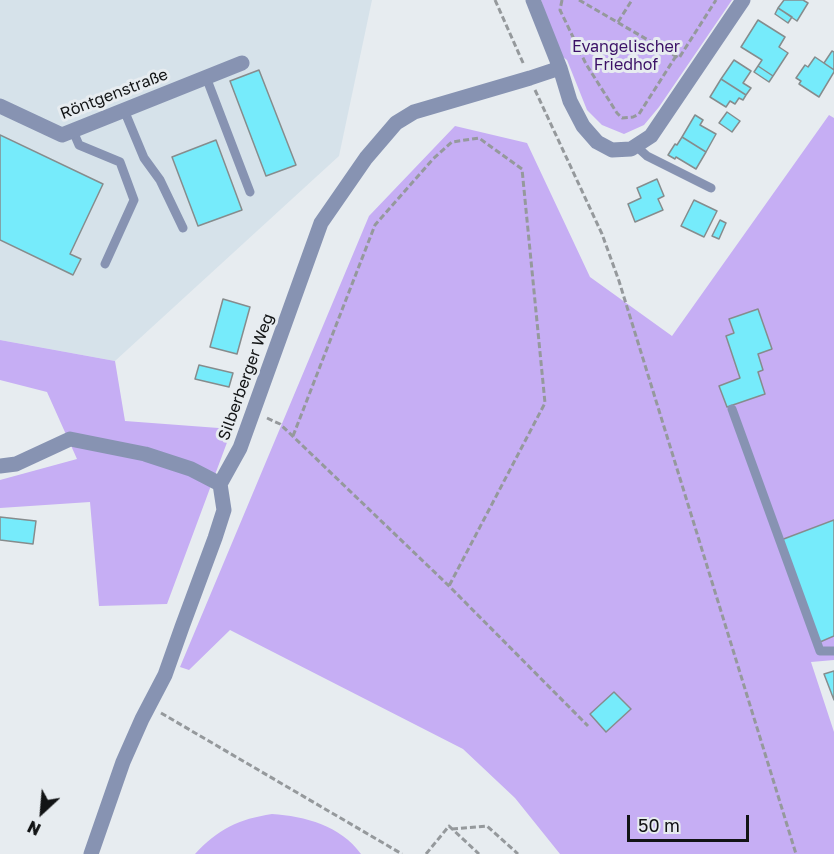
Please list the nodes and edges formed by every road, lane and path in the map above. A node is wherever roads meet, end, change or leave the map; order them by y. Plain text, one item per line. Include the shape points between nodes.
1 (495, 0) edge
2 (532, 0) edge
3 (562, 0) edge
4 (579, 0) edge
5 (632, 0) edge
6 (716, 0) edge
7 (743, 0) edge
8 (618, 22) junction
9 (676, 56) junction
10 (242, 63) dead end
11 (560, 68) junction
12 (206, 77) junction
13 (530, 78) junction
14 (0, 106) edge
15 (124, 110) junction
16 (73, 131) junction
17 (636, 146) junction
18 (711, 188) dead end
19 (250, 192) dead end
20 (183, 228) dead end
21 (105, 264) dead end
22 (732, 409) dead end
23 (254, 412) junction
24 (293, 436) junction
25 (0, 466) edge
26 (220, 484) junction
27 (449, 585) junction
28 (834, 651) edge
29 (149, 706) junction
30 (588, 726) dead end
31 (452, 829) junction
32 (91, 854) edge
33 (402, 854) edge
34 (426, 854) edge
35 (479, 854) edge
36 (518, 854) edge
37 (796, 854) edge

1 - 13 path
2 - 11 street
3 - 9 path via 560,10 586,64 622,118 639,114
4 - 8 path
5 - 8 path
6 - 9 path via 679,58
7 - 17 street via 651,136
8 - 9 path
10 - 12 street, Röntgenstraße
11 - 13 street, Silberberger Weg
11 - 17 street via 570,101 597,142 612,150
12 - 15 street, Röntgenstraße
12 - 19 lane
13 - 23 street, Silberberger Weg via 414,112 396,123 366,158 321,223
13 - 37 path via 602,234 619,281
14 - 16 street, Röntgenstraße via 63,135
15 - 16 street, Röntgenstraße
15 - 20 lane via 144,158 160,180
16 - 21 lane via 80,145 120,162 134,200
17 - 18 lane via 647,156
22 - 28 lane via 820,651
23 - 24 path via 280,424
23 - 26 street, Silberberger Weg
24 - 27 path
24 - 27 path via 375,225 452,142 479,138 522,169 545,403
25 - 26 street via 16,464 70,439 145,454 191,469
26 - 29 street via 224,510 165,675
27 - 30 path
29 - 32 street via 123,762
29 - 33 path
31 - 34 path via 449,826
31 - 35 path
31 - 36 path via 487,826

